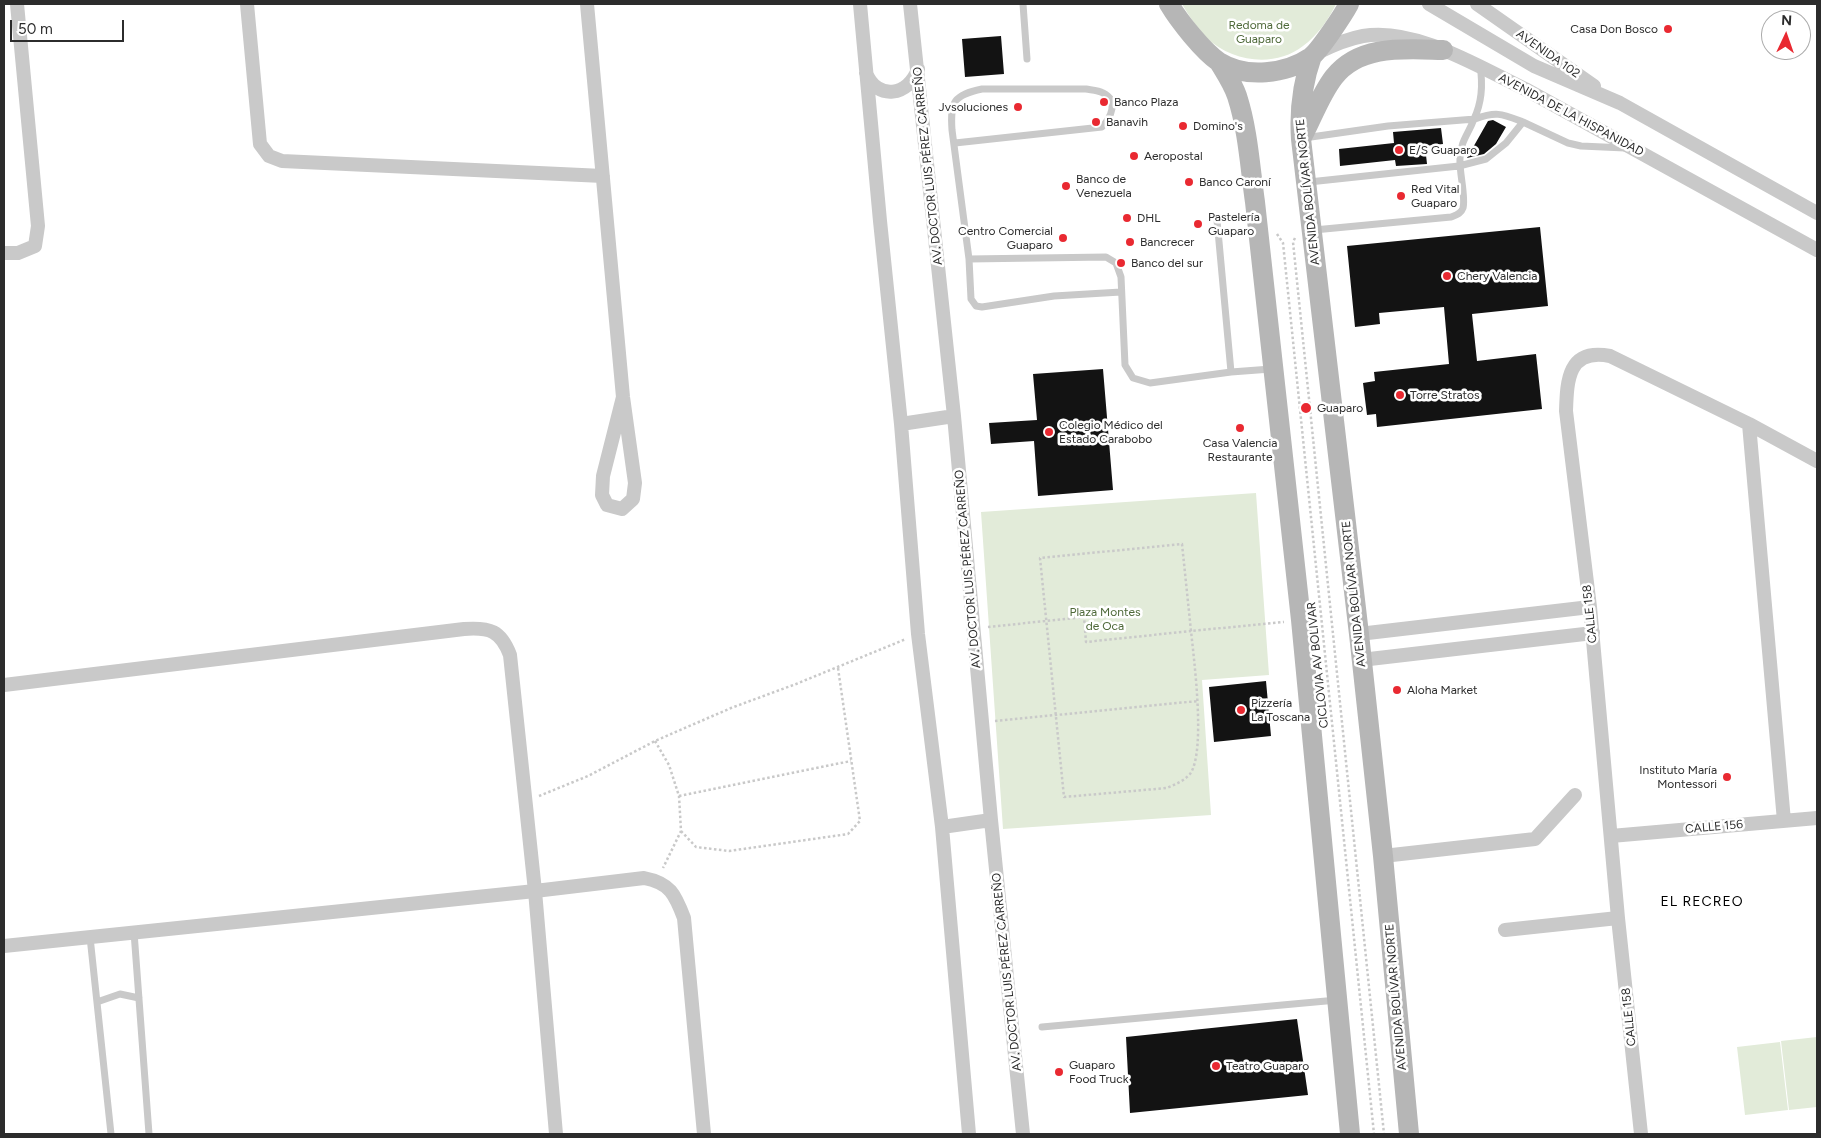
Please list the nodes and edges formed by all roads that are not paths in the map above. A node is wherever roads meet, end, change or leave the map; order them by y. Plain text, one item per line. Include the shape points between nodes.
1 (17, 4) edge
2 (247, 4) edge
3 (587, 4) edge
4 (860, 4) edge
5 (910, 4) edge
6 (1023, 4) edge
7 (1169, 4) edge
8 (1349, 4) edge
9 (1429, 4) edge
10 (1477, 4) edge
11 (1443, 50) junction
12 (1312, 56) junction
13 (1027, 59) dead end
14 (1219, 62) junction
15 (1480, 66) junction
16 (865, 68) junction
17 (918, 70) junction
18 (1620, 104) junction
19 (1475, 118) junction
20 (1523, 122) junction
21 (1301, 139) junction
22 (954, 143) junction
23 (1635, 150) junction
24 (1459, 166) junction
25 (603, 176) junction
26 (1306, 182) junction
27 (1817, 213) edge
28 (1217, 220) dead end
29 (1304, 232) junction
30 (1817, 250) edge
31 (4, 253) edge
32 (969, 259) junction
33 (1121, 292) junction
34 (1274, 369) junction
35 (1231, 372) junction
36 (623, 397) junction
37 (954, 416) junction
38 (901, 424) junction
39 (1749, 424) junction
40 (1817, 461) edge
41 (1590, 607) junction
42 (1593, 633) junction
43 (1359, 634) junction
44 (1361, 660) junction
45 (4, 685) edge
46 (1575, 795) dead end
47 (1817, 818) edge
48 (991, 820) junction
49 (1784, 821) junction
50 (942, 827) junction
51 (1611, 836) junction
52 (1383, 856) junction
53 (535, 891) junction
54 (1618, 918) junction
55 (1505, 930) dead end
56 (134, 932) junction
57 (90, 937) junction
58 (4, 946) edge
59 (139, 998) junction
60 (1337, 1000) junction
61 (97, 1002) junction
62 (1042, 1027) dead end
63 (111, 1134) edge
64 (148, 1134) edge
65 (556, 1134) edge
66 (704, 1134) edge
67 (969, 1134) edge
68 (1023, 1134) edge
69 (1350, 1134) edge
70 (1409, 1134) edge
71 (1642, 1134) edge

1 - 31 street via 38,226 35,246 18,254
2 - 25 street via 260,144 269,156 282,161
3 - 25 street
4 - 16 street
5 - 17 street, AV. DOCTOR LUIS PÉREZ CARREÑO
6 - 13 lane
7 - 14 main road via 1182,24
8 - 12 main road
9 - 18 street via 1534,66
10 - 18 street, AVENIDA 102
11 - 12 street, AVENIDA DE LA HISPANIDAD via 1408,38 1363,36 1335,44
11 - 15 street, AVENIDA DE LA HISPANIDAD
11 - 21 main road via 1402,48 1379,51 1345,66 1333,78
12 - 14 main road via 1288,68 1270,72 1252,73
12 - 21 main road, AVENIDA BOLÍVAR NORTE via 1300,98
14 - 34 main road via 1236,95 1247,139
15 - 19 lane via 1481,96
15 - 23 street, AVENIDA DE LA HISPANIDAD
16 - 17 street via 872,83 886,92 903,89
16 - 38 street
17 - 37 street, AV. DOCTOR LUIS PÉREZ CARREÑO
18 - 27 street
19 - 20 lane via 1499,113
19 - 21 lane
19 - 24 lane via 1461,144
20 - 23 lane via 1581,146
20 - 24 lane via 1506,143 1486,159
21 - 26 main road, AVENIDA BOLÍVAR NORTE
22 - 22 lane via 951,114 957,98 966,92 982,89 1086,89 1102,92 1110,100 1110,118 1102,127
22 - 32 lane
23 - 30 street, AVENIDA DE LA HISPANIDAD
24 - 26 lane
24 - 29 lane via 1463,209 1451,217
25 - 36 street
26 - 29 main road, AVENIDA BOLÍVAR NORTE
28 - 35 lane
29 - 43 main road, AVENIDA BOLÍVAR NORTE
32 - 33 lane via 1106,257 1116,263 1121,277
32 - 33 lane via 972,299 976,306
33 - 35 lane via 1125,365 1133,378 1150,383
34 - 35 lane
34 - 60 main road
36 - 36 street via 635,483 633,499 622,509 607,505 602,495 603,476
37 - 38 street
37 - 48 street, AV. DOCTOR LUIS PÉREZ CARREÑO
38 - 50 street via 918,634
39 - 40 street, CALLE 158
39 - 41 street, CALLE 158 via 1610,356 1593,355 1577,362 1568,380 1566,411
39 - 49 street
41 - 42 street, CALLE 158
41 - 43 street
42 - 44 street
42 - 51 street, CALLE 158
43 - 44 main road, AVENIDA BOLÍVAR NORTE
44 - 52 main road, AVENIDA BOLÍVAR NORTE
45 - 53 street via 479,628 494,632 505,642 510,655
46 - 52 street via 1536,839
47 - 49 street, CALLE 156
48 - 50 street
48 - 68 street, AV. DOCTOR LUIS PÉREZ CARREÑO
49 - 51 street, CALLE 156
50 - 67 street
51 - 54 street, CALLE 158
52 - 70 main road, AVENIDA BOLÍVAR NORTE
53 - 56 street
53 - 65 street
53 - 66 street via 644,878 658,880 677,899 684,918
54 - 55 street
54 - 71 street, CALLE 158
56 - 57 street
56 - 59 lane
57 - 58 street
57 - 61 lane
59 - 61 lane via 120,994
59 - 64 lane
60 - 62 lane
60 - 69 main road
61 - 63 lane

